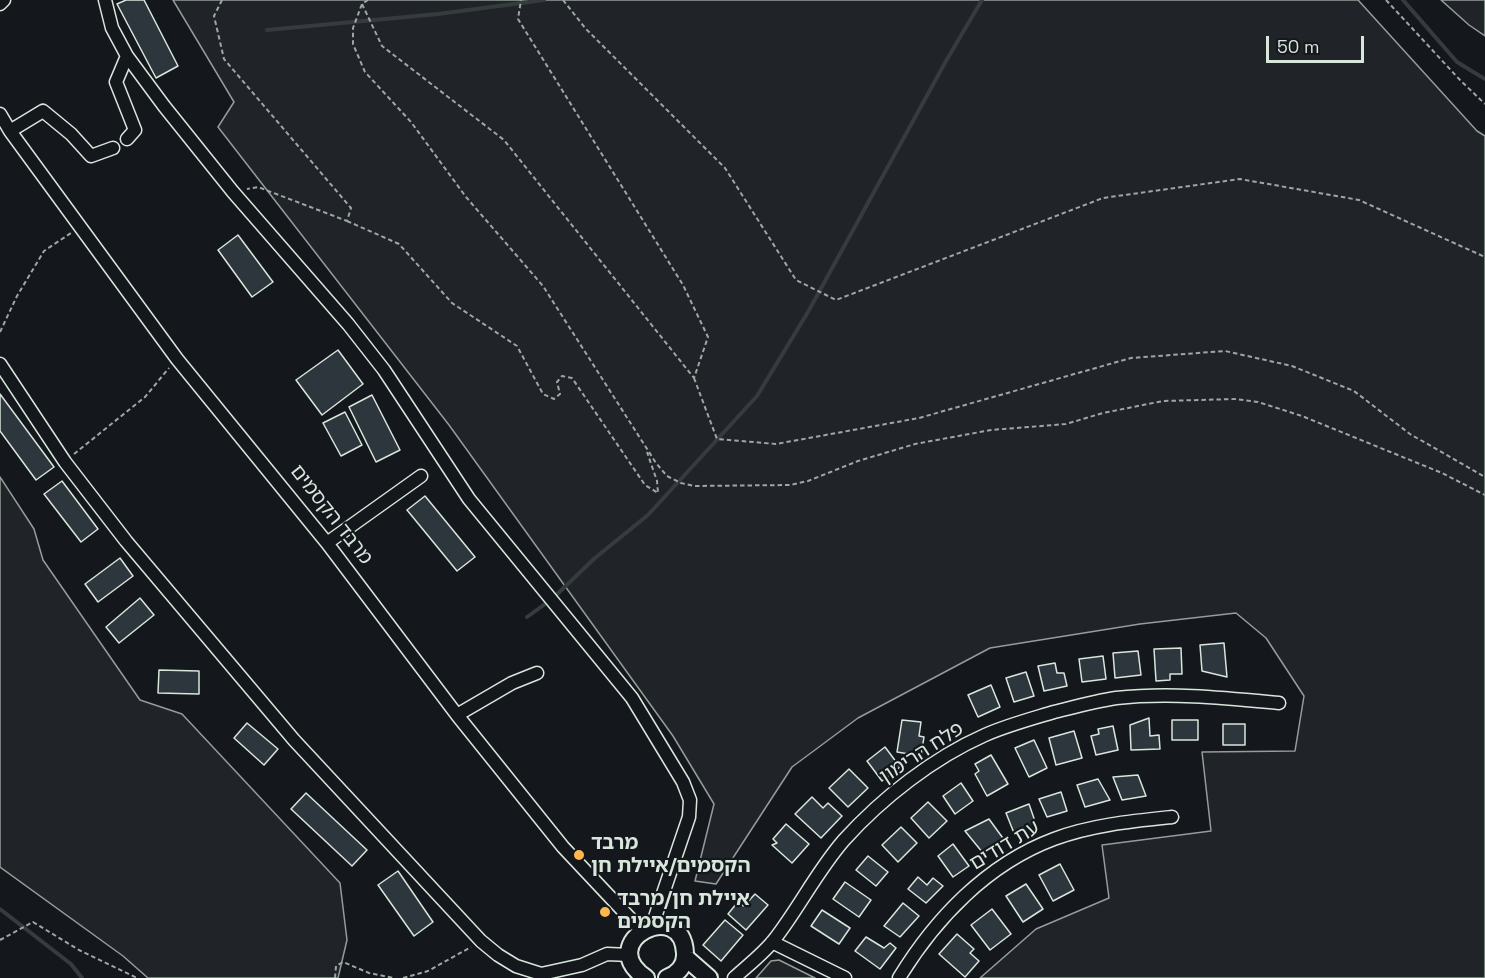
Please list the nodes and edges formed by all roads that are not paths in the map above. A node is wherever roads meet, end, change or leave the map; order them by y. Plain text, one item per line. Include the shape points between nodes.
1 (4, 0) edge
2 (105, 0) edge
3 (0, 4) edge
4 (127, 56) junction
5 (0, 114) edge
6 (10, 131) junction
7 (127, 139) dead end
8 (112, 148) dead end
9 (0, 364) edge
10 (421, 476) dead end
11 (327, 543) junction
12 (537, 673) dead end
13 (1280, 703) dead end
14 (457, 715) junction
15 (1172, 817) dead end
16 (647, 928) junction
17 (772, 942) junction
18 (630, 955) junction
19 (685, 957) junction
20 (646, 978) edge
21 (667, 978) edge
22 (709, 978) edge
23 (734, 978) edge
24 (845, 978) edge
25 (899, 978) edge

1 - 3 street
2 - 4 street via 112,28
4 - 7 street via 116,82 135,130
4 - 16 street via 233,192 384,370 469,499 632,698 683,782 690,800 689,817
5 - 6 street, מרבד הקסמים
6 - 8 street via 43,111 92,156
6 - 11 street, מרבד הקסמים via 177,359
9 - 18 street via 65,462 126,541 294,740 481,941 516,966 540,974 607,954
10 - 11 street
11 - 14 street, מרבד הקסמים
12 - 14 street
13 - 17 street, פלח הרימון via 1195,696 1115,698 985,735 920,774 862,822 824,867
14 - 16 street, מרבד הקסמים via 563,847
15 - 25 street, עת דודים via 1084,830 1029,850 966,893 944,915
16 - 18 street via 635,938
16 - 19 street via 662,926 677,934 683,942
17 - 23 street, פלח הרימון
17 - 24 street
18 - 20 street via 632,964
19 - 21 street via 675,975
19 - 22 street

